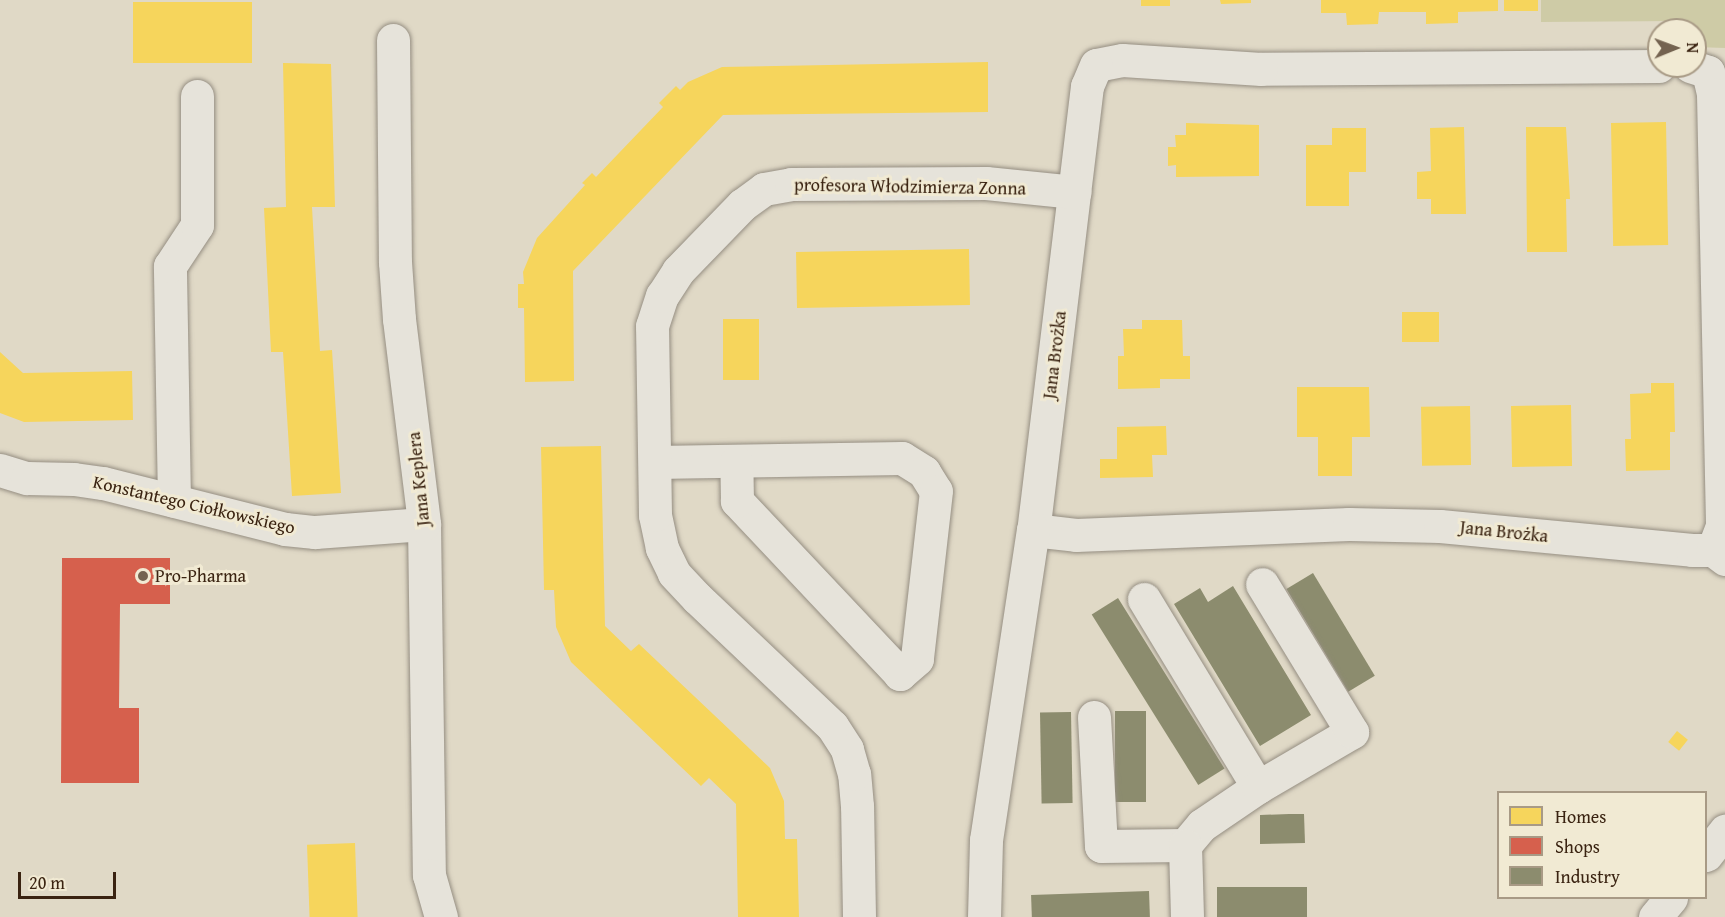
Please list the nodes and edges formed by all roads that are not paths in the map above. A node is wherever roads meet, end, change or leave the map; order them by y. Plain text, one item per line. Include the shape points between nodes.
1 (393, 40) dead end
2 (1647, 66) edge
3 (1707, 72) edge
4 (197, 96) dead end
5 (1075, 192) junction
6 (655, 462) junction
7 (736, 462) junction
8 (0, 470) edge
9 (174, 501) junction
10 (424, 524) junction
11 (1033, 530) junction
12 (1719, 555) edge
13 (1262, 584) dead end
14 (1144, 599) dead end
15 (1094, 717) dead end
16 (1258, 787) junction
17 (1725, 831) edge
18 (1185, 845) junction
19 (1707, 854) edge
20 (1670, 899) edge
21 (441, 917) edge
22 (860, 917) edge
23 (984, 917) edge
24 (1187, 917) edge
25 (1656, 917) edge

1 - 10 street, Jana Keplera via 395,262
2 - 5 street, Jana Brożka via 1261,69 1122,60 1096,65 1087,86
3 - 12 street, Jana Brożka via 1713,94 1722,526
4 - 9 street via 197,225 170,266
5 - 6 street, profesora Włodzimierza Zonna via 986,183 791,184 764,189 742,205 678,271 662,296 652,326
5 - 11 street, Jana Brożka
6 - 7 street
6 - 22 street, profesora Włodzimierza Zonna via 656,515 662,548 674,573 832,726 847,749 857,807
7 - 7 street via 738,501 900,674 917,659 936,491 924,472 902,458
8 - 9 street, Konstantego Ciołkowskiego via 27,478 103,483
9 - 10 street, Konstantego Ciołkowskiego via 285,529 315,531
10 - 21 street, Jana Keplera via 429,875
11 - 12 street, Jana Brożka via 1076,535 1349,524 1440,526
11 - 23 street via 986,840
13 - 16 street via 1353,732
14 - 16 street
15 - 18 street via 1101,846
16 - 18 street via 1202,825
17 - 19 street
18 - 24 street
20 - 25 street

